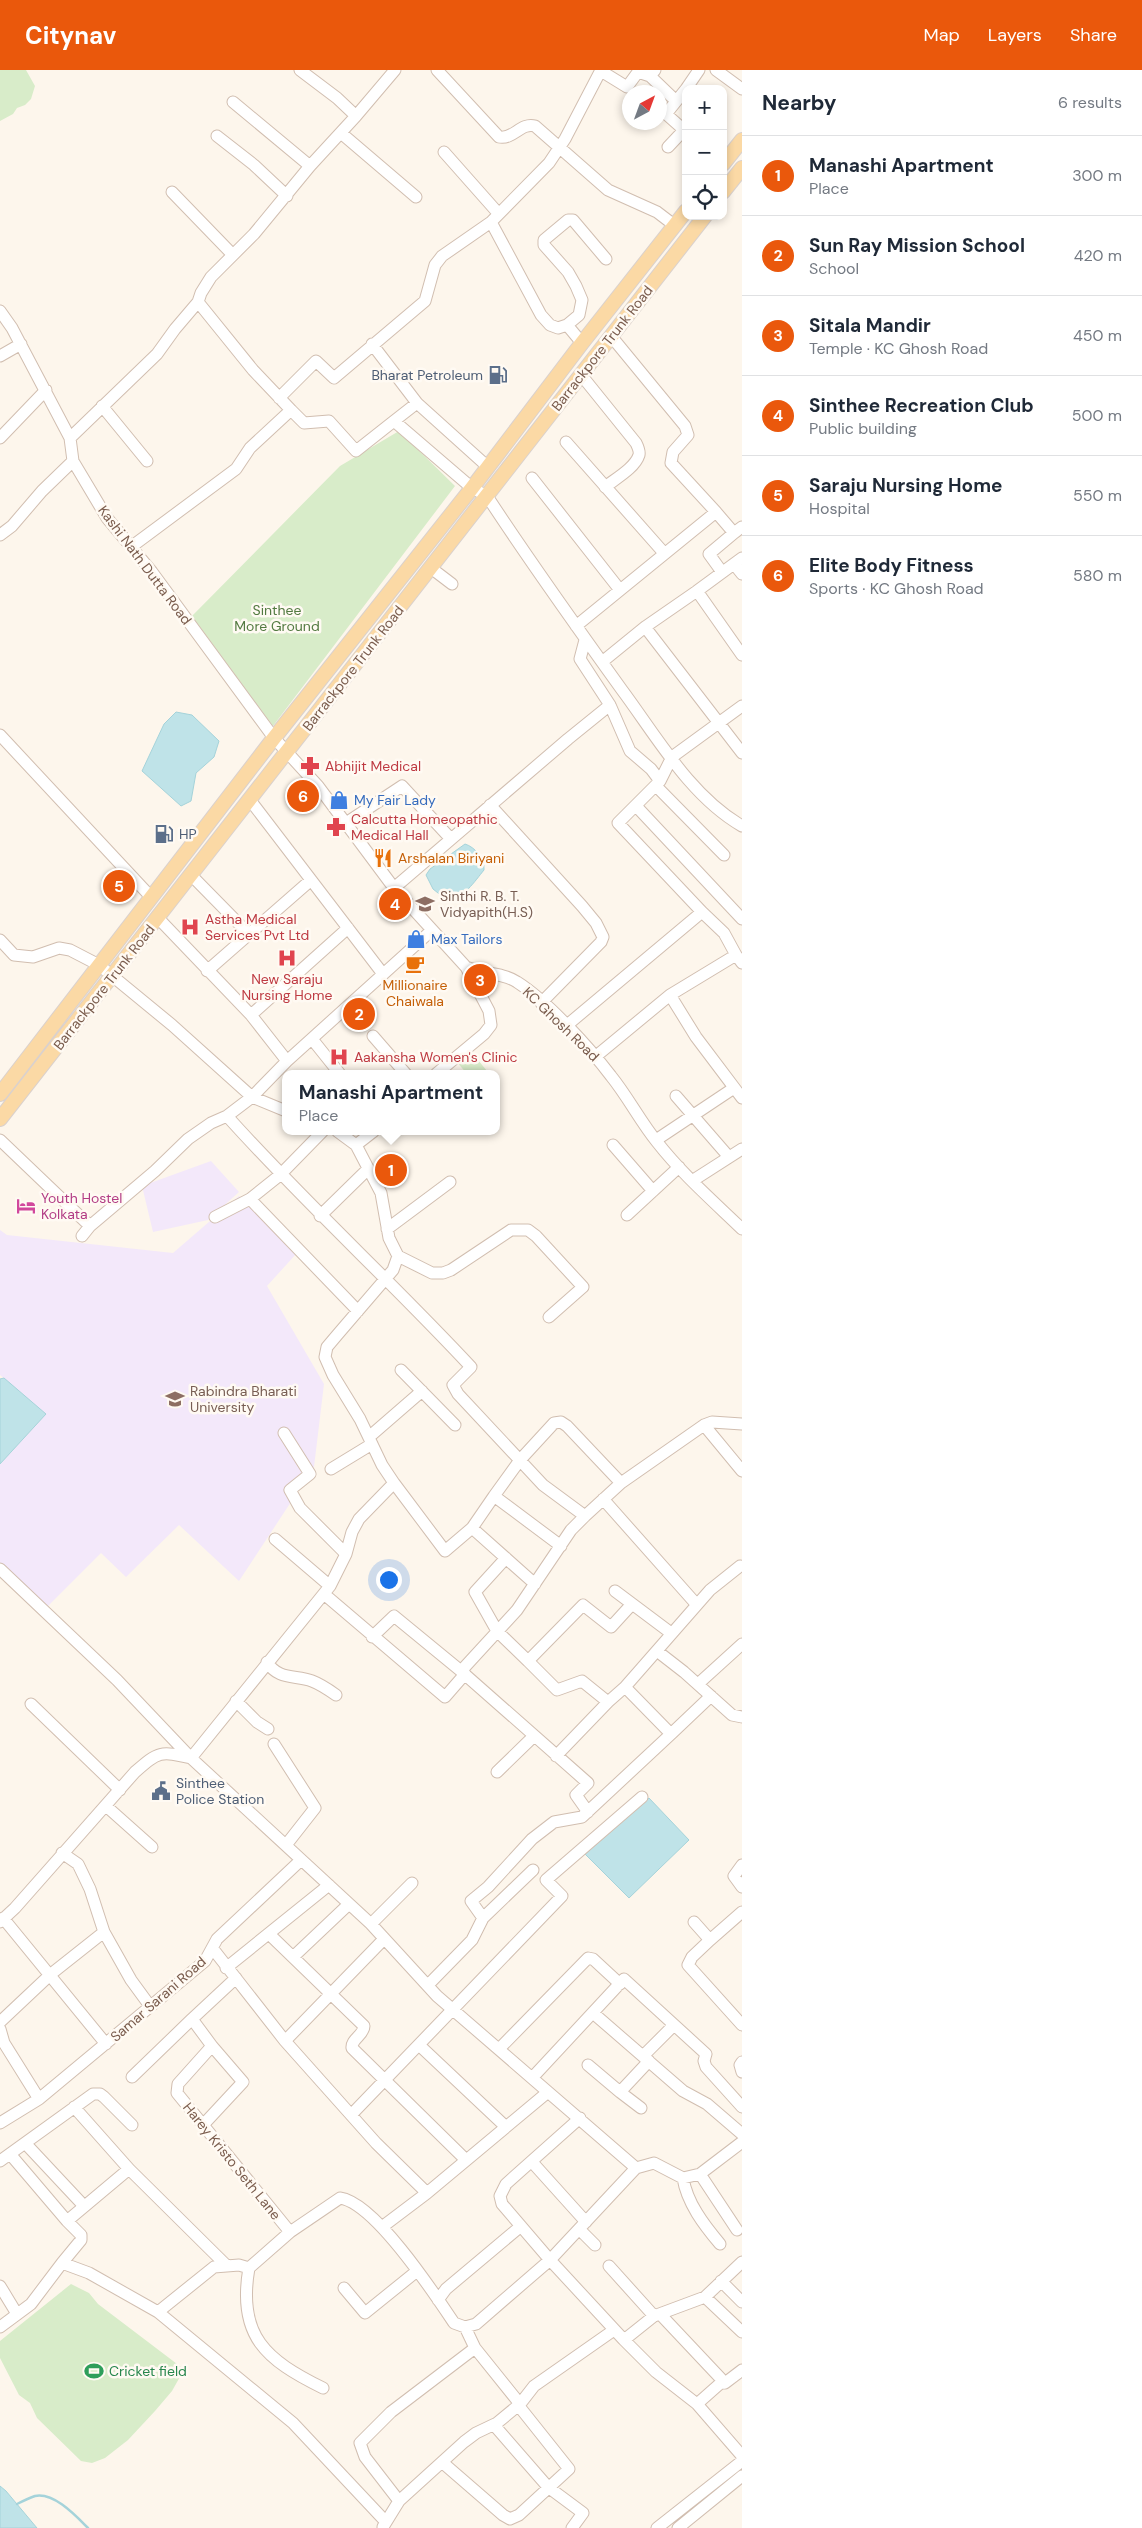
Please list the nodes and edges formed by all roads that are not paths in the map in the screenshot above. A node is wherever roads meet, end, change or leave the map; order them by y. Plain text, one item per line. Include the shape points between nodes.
1 (300, 70) edge
2 (395, 70) edge
3 (699, 70) edge
4 (716, 70) edge
5 (440, 71) edge
6 (601, 71) edge
7 (652, 73) edge
8 (689, 85) edge
9 (742, 89) edge
10 (682, 94) edge
11 (676, 101) junction
12 (232, 102) dead end
13 (356, 116) junction
14 (342, 133) junction
15 (217, 136) dead end
16 (742, 140) edge
17 (560, 147) junction
18 (668, 147) dead end
19 (444, 152) dead end
20 (727, 159) edge
21 (310, 166) junction
22 (742, 168) edge
23 (727, 187) edge
24 (172, 192) dead end
25 (287, 196) junction
26 (416, 197) dead end
27 (682, 216) edge
28 (494, 217) junction
29 (702, 220) edge
30 (674, 225) junction
31 (233, 255) junction
32 (606, 259) dead end
33 (198, 302) junction
34 (0, 311) edge
35 (567, 325) junction
36 (611, 336) junction
37 (582, 343) junction
38 (21, 344) junction
39 (372, 344) junction
40 (0, 356) edge
41 (582, 376) junction
42 (46, 390) junction
43 (279, 398) junction
44 (417, 403) junction
45 (102, 406) junction
46 (291, 410) junction
47 (394, 421) junction
48 (0, 438) edge
49 (70, 438) junction
50 (566, 442) dead end
51 (73, 461) junction
52 (147, 461) dead end
53 (488, 467) junction
54 (532, 478) dead end
55 (605, 487) junction
56 (472, 488) junction
57 (486, 496) junction
58 (716, 512) junction
59 (738, 530) edge
60 (0, 535) edge
61 (131, 547) junction
62 (664, 553) junction
63 (738, 561) edge
64 (431, 568) junction
65 (722, 572) junction
66 (742, 574) edge
67 (452, 584) dead end
68 (620, 590) junction
69 (697, 591) junction
70 (576, 626) junction
71 (645, 627) junction
72 (585, 640) junction
73 (742, 655) edge
74 (602, 662) junction
75 (610, 705) junction
76 (742, 706) edge
77 (718, 724) junction
78 (0, 735) edge
79 (274, 738) junction
80 (286, 753) junction
81 (742, 753) edge
82 (672, 758) junction
83 (658, 783) junction
84 (250, 800) junction
85 (490, 805) junction
86 (636, 806) junction
87 (346, 824) junction
88 (742, 826) edge
89 (451, 839) junction
90 (724, 855) dead end
91 (191, 876) junction
92 (310, 880) junction
93 (394, 888) junction
94 (151, 898) junction
95 (702, 912) junction
96 (158, 918) junction
97 (742, 919) edge
98 (348, 928) junction
99 (431, 931) junction
100 (249, 934) junction
101 (0, 940) edge
102 (739, 959) edge
103 (99, 965) junction
104 (466, 968) junction
105 (207, 971) junction
106 (383, 974) junction
107 (113, 975) junction
108 (670, 995) junction
109 (541, 1003) junction
110 (251, 1015) junction
111 (566, 1026) junction
112 (373, 1036) dead end
113 (312, 1039) junction
114 (595, 1057) junction
115 (287, 1061) junction
116 (337, 1070) edge
117 (403, 1070) edge
118 (441, 1070) edge
119 (734, 1088) junction
120 (0, 1094) edge
121 (676, 1096) dead end
122 (252, 1097) junction
123 (742, 1098) edge
124 (282, 1109) edge
125 (227, 1116) junction
126 (692, 1116) junction
127 (0, 1119) edge
128 (318, 1135) edge
129 (342, 1135) edge
130 (369, 1135) edge
131 (0, 1140) edge
132 (656, 1140) junction
133 (356, 1145) junction
134 (613, 1145) dead end
135 (742, 1148) edge
136 (729, 1157) junction
137 (678, 1167) junction
138 (368, 1169) junction
139 (280, 1174) junction
140 (692, 1181) junction
141 (450, 1182) dead end
142 (653, 1191) junction
143 (250, 1199) junction
144 (627, 1215) dead end
145 (320, 1216) junction
146 (214, 1217) dead end
147 (90, 1226) junction
148 (387, 1229) junction
149 (742, 1229) edge
150 (82, 1236) dead end
151 (398, 1256) junction
152 (385, 1280) junction
153 (358, 1311) junction
154 (549, 1317) dead end
155 (401, 1370) dead end
156 (422, 1391) junction
157 (742, 1424) edge
158 (704, 1425) junction
159 (455, 1426) dead end
160 (284, 1432) dead end
161 (371, 1440) junction
162 (520, 1460) junction
163 (331, 1469) dead end
164 (742, 1470) edge
165 (394, 1483) junction
166 (621, 1483) junction
167 (494, 1496) junction
168 (603, 1499) junction
169 (585, 1516) junction
170 (472, 1528) junction
171 (274, 1539) dead end
172 (561, 1546) junction
173 (346, 1554) junction
174 (506, 1558) junction
175 (740, 1566) dead end
176 (0, 1569) edge
177 (535, 1584) junction
178 (327, 1590) junction
179 (615, 1591) dead end
180 (632, 1604) junction
181 (697, 1604) junction
182 (497, 1632) junction
183 (671, 1633) junction
184 (372, 1637) junction
185 (742, 1644) edge
186 (657, 1651) junction
187 (528, 1661) junction
188 (267, 1662) junction
189 (463, 1673) junction
190 (698, 1684) junction
191 (625, 1687) junction
192 (336, 1695) dead end
193 (712, 1696) junction
194 (236, 1702) junction
195 (608, 1702) junction
196 (31, 1704) dead end
197 (742, 1717) edge
198 (268, 1728) dead end
199 (671, 1734) junction
200 (534, 1736) junction
201 (274, 1744) dead end
202 (556, 1756) junction
203 (191, 1758) junction
204 (497, 1772) dead end
205 (120, 1790) junction
206 (642, 1797) dead end
207 (106, 1806) junction
208 (588, 1812) junction
209 (286, 1845) junction
210 (152, 1847) dead end
211 (62, 1853) junction
212 (301, 1860) junction
213 (742, 1865) edge
214 (533, 1870) dead end
215 (412, 1883) dead end
216 (329, 1885) junction
217 (742, 1887) edge
218 (349, 1904) junction
219 (742, 1912) edge
220 (482, 1918) junction
221 (2, 1920) edge
222 (694, 1922) dead end
223 (371, 1924) junction
224 (104, 1932) junction
225 (269, 1934) junction
226 (384, 1939) junction
227 (710, 1940) junction
228 (213, 1949) junction
229 (293, 1957) junction
230 (226, 1968) junction
231 (51, 1974) junction
232 (236, 1978) junction
233 (620, 1984) junction
234 (428, 1986) junction
235 (331, 1993) junction
236 (150, 2006) junction
237 (453, 2010) junction
238 (592, 2014) junction
239 (192, 2019) junction
240 (0, 2022) edge
241 (742, 2025) edge
242 (673, 2026) junction
243 (0, 2029) edge
244 (285, 2041) junction
245 (106, 2044) junction
246 (419, 2045) junction
247 (212, 2046) junction
248 (499, 2049) junction
249 (646, 2059) junction
250 (742, 2062) edge
251 (588, 2065) dead end
252 (742, 2072) edge
253 (132, 2077) dead end
254 (532, 2078) junction
255 (384, 2081) junction
256 (548, 2092) junction
257 (620, 2092) junction
258 (39, 2098) junction
259 (74, 2107) junction
260 (742, 2107) edge
261 (641, 2108) dead end
262 (351, 2115) junction
263 (580, 2118) junction
264 (0, 2123) edge
265 (132, 2125) dead end
266 (203, 2125) junction
267 (506, 2127) junction
268 (742, 2134) edge
269 (742, 2142) edge
270 (25, 2143) junction
271 (10, 2154) junction
272 (466, 2160) junction
273 (0, 2161) edge
274 (532, 2162) junction
275 (636, 2168) junction
276 (129, 2169) junction
277 (700, 2174) junction
278 (683, 2178) junction
279 (427, 2193) junction
280 (84, 2206) junction
281 (67, 2221) junction
282 (582, 2225) junction
283 (521, 2226) junction
284 (382, 2228) junction
285 (737, 2230) dead end
286 (290, 2232) junction
287 (720, 2244) dead end
288 (595, 2245) dead end
289 (550, 2260) junction
290 (62, 2263) junction
291 (741, 2264) edge
292 (226, 2265) junction
293 (609, 2266) dead end
294 (249, 2268) junction
295 (417, 2272) junction
296 (722, 2281) junction
297 (0, 2286) edge
298 (344, 2288) dead end
299 (705, 2296) junction
300 (438, 2300) junction
301 (742, 2302) edge
302 (158, 2312) junction
303 (17, 2314) junction
304 (657, 2315) junction
305 (0, 2327) edge
306 (465, 2327) junction
307 (614, 2330) junction
308 (742, 2332) edge
309 (624, 2340) junction
310 (475, 2348) junction
311 (742, 2370) edge
312 (723, 2381) junction
313 (323, 2388) dead end
314 (519, 2404) junction
315 (697, 2404) junction
316 (494, 2425) junction
317 (742, 2456) edge
318 (742, 2461) edge
319 (443, 2463) junction
320 (742, 2476) edge
321 (548, 2487) junction
322 (399, 2502) junction
323 (384, 2525) edge
324 (572, 2528) edge
325 (657, 2528) edge
326 (678, 2528) edge

1 - 13 street
2 - 13 street
3 - 8 street
4 - 9 street
5 - 17 street via 499,137 505,138 532,124
6 - 7 street via 627,87 638,72
6 - 17 street
7 - 11 street
10 - 11 street
11 - 18 street via 666,114 684,130
12 - 21 street
13 - 14 street
14 - 21 street
14 - 26 street
15 - 25 street
16 - 20 main road
17 - 28 street via 548,164
17 - 30 street via 608,190 658,212
19 - 28 street
21 - 25 street
22 - 23 main road
24 - 31 street
25 - 31 street
27 - 30 main road, Barrackpore Trunk Road
28 - 35 street via 542,315 550,325 558,328
28 - 39 street via 442,256 434,265 425,300
29 - 36 main road, Barrackpore Trunk Road
30 - 37 main road, Barrackpore Trunk Road
31 - 33 street via 211,276
32 - 35 street via 574,220 568,220 544,240 544,245 568,272 582,300 579,315
33 - 43 street via 252,370
33 - 45 street via 157,354
34 - 38 street, Kashi Nath Dutta Road
35 - 37 street
36 - 41 main road, Barrackpore Trunk Road
36 - 58 street via 685,426 688,435 671,455 671,463
37 - 53 main road, Barrackpore Trunk Road
38 - 40 street
38 - 42 street, Kashi Nath Dutta Road
39 - 43 street via 334,378 316,361
39 - 44 street
41 - 55 street via 639,451 631,466
41 - 57 main road, Barrackpore Trunk Road
42 - 48 street
42 - 49 street, Kashi Nath Dutta Road
43 - 46 street
44 - 47 street
44 - 53 street
45 - 49 street
45 - 52 street
46 - 47 street via 304,423 329,420 356,451
46 - 61 street via 250,448 236,468
47 - 56 street
49 - 51 street, Kashi Nath Dutta Road
50 - 55 street
51 - 60 street
51 - 61 street, Kashi Nath Dutta Road via 107,518
53 - 56 main road, Barrackpore Trunk Road
54 - 68 street
55 - 62 street
56 - 57 street
56 - 79 main road, Barrackpore Trunk Road
57 - 64 main road, Barrackpore Trunk Road
57 - 70 street
58 - 59 street
58 - 62 street
59 - 65 street via 708,554
61 - 79 street, Kashi Nath Dutta Road
62 - 68 street
63 - 65 street
63 - 66 street
64 - 67 street
64 - 80 main road, Barrackpore Trunk Road
65 - 69 street
68 - 70 street
69 - 71 street
69 - 73 street
70 - 72 street
71 - 74 street
71 - 77 street
72 - 74 street
72 - 75 street via 580,659
74 - 82 street
75 - 83 street via 630,751 651,769
75 - 85 street
76 - 77 street
77 - 81 street
77 - 82 street
78 - 94 street
79 - 80 street, Kashi Nath Dutta Road
79 - 94 main road, Barrackpore Trunk Road
80 - 84 main road, Barrackpore Trunk Road
80 - 87 street via 318,786
82 - 83 street
82 - 88 street via 708,803
83 - 86 street
83 - 90 street
84 - 91 main road, Barrackpore Trunk Road
84 - 92 street
85 - 89 street
85 - 109 street via 582,906 602,937 601,942
86 - 95 street via 618,823
86 - 97 street
87 - 89 street via 402,786
87 - 93 street
89 - 93 street
91 - 96 main road, Barrackpore Trunk Road
91 - 100 street
92 - 98 street
92 - 100 street
93 - 99 street
94 - 103 main road, Barrackpore Trunk Road
95 - 102 street via 724,933
95 - 111 street
96 - 105 street
96 - 107 main road, Barrackpore Trunk Road
98 - 106 street
98 - 110 street
99 - 104 street
99 - 106 street
100 - 105 street
101 - 103 street via 14,955 33,957 59,948
102 - 108 street
103 - 107 street
103 - 120 main road, Barrackpore Trunk Road
104 - 109 street, KC Ghosh Road via 516,981
104 - 118 street via 489,1011 491,1025
105 - 110 street
106 - 113 street
107 - 122 street
107 - 127 main road, Barrackpore Trunk Road
108 - 114 street
108 - 119 street
109 - 111 street, KC Ghosh Road
110 - 115 street
111 - 114 street, KC Ghosh Road
112 - 117 street
113 - 115 street
113 - 116 street
114 - 132 street, KC Ghosh Road
115 - 122 street
119 - 123 street
119 - 126 street
121 - 126 street
122 - 124 street
122 - 125 street
125 - 139 street
125 - 147 street via 215,1120 188,1139 155,1172
126 - 132 street
126 - 136 street
128 - 139 street
129 - 133 street
130 - 133 street
131 - 147 street
132 - 137 street, KC Ghosh Road
133 - 138 street
134 - 142 street
135 - 136 street
136 - 140 street
137 - 140 street, KC Ghosh Road
137 - 142 street
138 - 145 street
138 - 148 street via 380,1193
139 - 143 street
139 - 145 street
140 - 149 street, KC Ghosh Road
141 - 148 street
142 - 144 street
143 - 146 street
143 - 153 street
145 - 152 street
147 - 150 street
148 - 151 street
151 - 152 street
151 - 154 street via 432,1273 443,1274 511,1230 528,1230 583,1287
152 - 153 street
152 - 162 street via 412,1304 470,1367 453,1385
153 - 161 street via 327,1347 324,1357
155 - 156 street
156 - 159 street
156 - 161 street
157 - 158 street via 712,1422
158 - 164 street
158 - 166 street
160 - 173 street via 310,1474 290,1490 300,1508
161 - 163 street
161 - 165 street
162 - 166 street via 554,1423 561,1422
162 - 167 street
162 - 169 street via 544,1485
165 - 170 street via 445,1552
165 - 173 street via 359,1519
166 - 168 street
167 - 170 street
167 - 172 street
168 - 169 street
168 - 181 street
169 - 172 street
170 - 174 street
171 - 178 street
172 - 177 street
173 - 178 street
174 - 177 street
174 - 182 street via 475,1591
175 - 181 street
176 - 203 street via 117,1680
177 - 182 street
178 - 184 street
178 - 188 street
179 - 180 street
180 - 183 street
180 - 187 street via 611,1627 583,1605
181 - 183 street
182 - 187 street
182 - 189 street
183 - 186 street
184 - 189 street via 394,1616
184 - 189 street via 445,1698
185 - 190 street
186 - 190 street
186 - 191 street
187 - 195 street via 557,1690 582,1681
188 - 192 street via 287,1678 311,1681
188 - 194 street
189 - 200 street
190 - 193 street
191 - 195 street
191 - 199 street
193 - 197 street via 732,1715
193 - 199 street
194 - 198 street
194 - 203 street
195 - 202 street
196 - 205 street
199 - 208 street
200 - 202 street
200 - 204 street
201 - 209 street via 315,1808
202 - 208 street via 588,1783 576,1795
203 - 205 street via 156,1754
203 - 209 street
205 - 207 street
206 - 237 street via 546,1880 562,1896
207 - 210 street
207 - 211 street
208 - 220 street via 582,1817 554,1822 532,1839 471,1901
209 - 212 street
211 - 221 street
211 - 224 street via 78,1864
212 - 216 street
212 - 228 street, Samar Sarani Road via 217,1939
213 - 217 street via 734,1876
214 - 220 street
215 - 223 street
216 - 218 street
216 - 225 street
218 - 223 street
218 - 229 street
219 - 227 street
220 - 234 street via 472,1940
221 - 231 street
222 - 227 street
223 - 226 street
224 - 231 street
224 - 236 street
225 - 229 street
225 - 230 street
226 - 234 street
226 - 235 street
227 - 241 street via 692,1957 688,1966
228 - 230 street
228 - 236 street, Samar Sarani Road via 205,1961
229 - 235 street
230 - 232 street
231 - 240 street
231 - 245 street
232 - 239 street
232 - 244 street
233 - 238 street
233 - 242 street via 624,1980
233 - 248 street via 588,1958
234 - 237 street
235 - 244 street
235 - 255 street via 364,2026 352,2048
236 - 245 street, Samar Sarani Road
237 - 246 street
237 - 248 street
238 - 249 street
238 - 254 street
239 - 247 street
239 - 253 street
242 - 249 street
242 - 260 street via 706,2054 706,2067
243 - 258 street via 4,2043
244 - 262 street
245 - 258 street, Samar Sarani Road
246 - 255 street
246 - 267 street
247 - 266 street, Harey Kristo Seth Lane via 178,2084 177,2093
247 - 266 street via 243,2082
248 - 254 street
249 - 257 street
249 - 268 street
250 - 252 street
251 - 257 street
254 - 256 street
255 - 262 street
255 - 272 street
256 - 263 street
256 - 267 street
257 - 261 street
258 - 264 street, Samar Sarani Road
259 - 265 street via 93,2094 100,2094
259 - 270 street
259 - 276 street
262 - 279 street
263 - 274 street
263 - 275 street
266 - 286 street, Harey Kristo Seth Lane
267 - 272 street
269 - 277 street
270 - 271 street
270 - 280 street
271 - 273 street
271 - 281 street
272 - 279 street
274 - 282 street
274 - 283 street via 506,2184 500,2196 502,2204
275 - 278 street via 654,2163
275 - 282 street
276 - 280 street
276 - 292 street
277 - 278 street
277 - 285 street
278 - 287 street via 694,2206
279 - 284 street
280 - 281 street
281 - 290 street via 82,2240
282 - 288 street
282 - 289 street
283 - 289 street
283 - 300 street
284 - 286 street via 355,2203 340,2198
284 - 295 street
286 - 294 street, Harey Kristo Seth Lane
289 - 306 street via 476,2324
289 - 307 street
290 - 302 street via 89,2273
290 - 303 street via 31,2304
291 - 296 street
292 - 294 street
292 - 302 street via 214,2267
293 - 304 street
294 - 313 street via 245,2292 249,2323 259,2340 276,2362
295 - 298 street via 365,2312
295 - 300 street
296 - 299 street
296 - 301 street
297 - 303 street
299 - 304 street
299 - 308 street
300 - 306 street via 454,2323
302 - 323 street via 293,2423
303 - 305 street
304 - 309 street
304 - 312 street
306 - 310 street
307 - 309 street
307 - 314 street via 534,2386
309 - 315 street via 656,2372
310 - 314 street
310 - 322 street via 391,2412 360,2444 365,2457
311 - 312 street via 728,2383
312 - 315 street
314 - 316 street
314 - 321 street via 569,2469
315 - 317 street
316 - 319 street via 476,2433
316 - 321 street
318 - 325 street
319 - 321 street via 510,2519 519,2515
319 - 322 street
320 - 326 street
321 - 324 street via 583,2514
322 - 323 street

